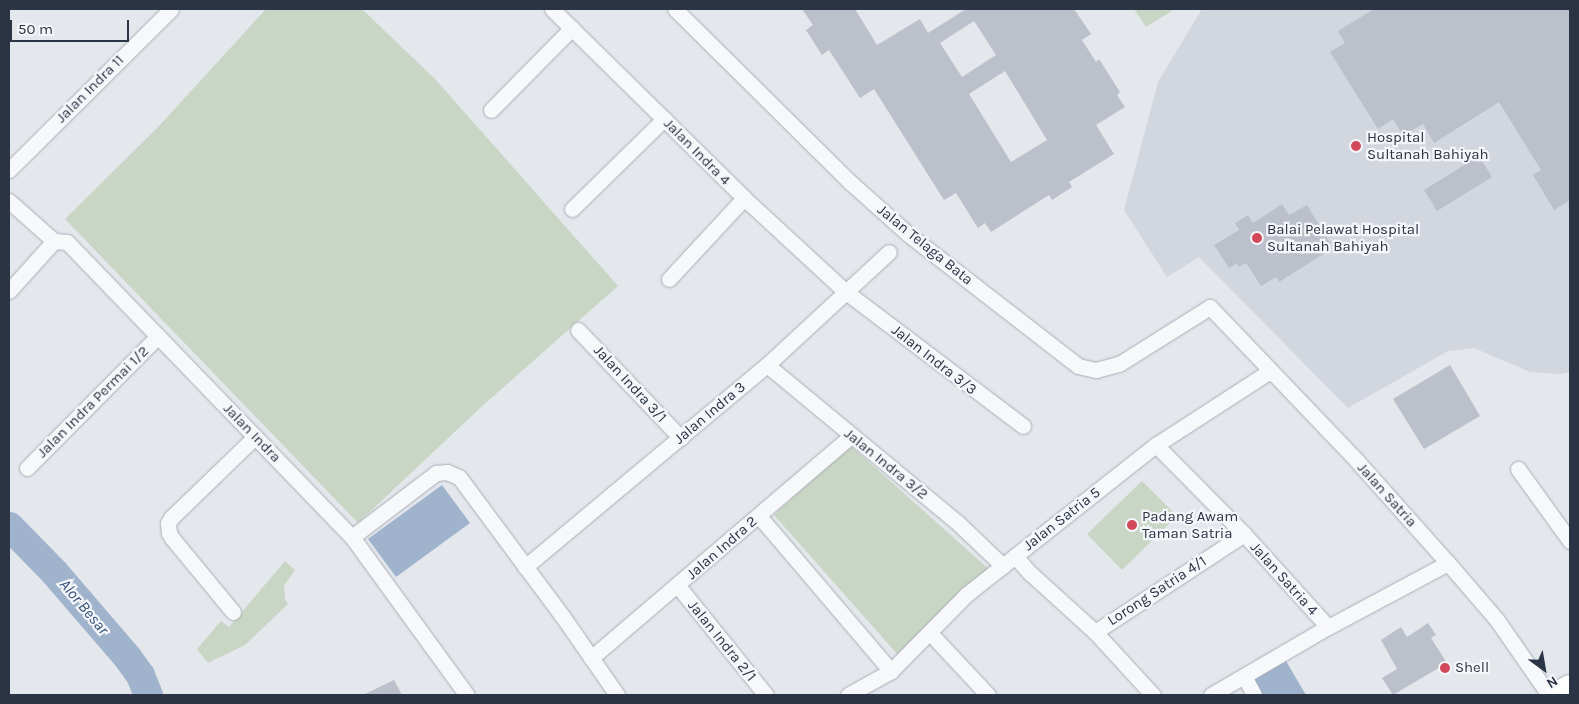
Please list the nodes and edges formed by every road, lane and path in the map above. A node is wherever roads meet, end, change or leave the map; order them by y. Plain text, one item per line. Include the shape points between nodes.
1 (171, 9) edge
2 (552, 9) edge
3 (675, 9) edge
4 (572, 28) junction
5 (491, 110) dead end
6 (664, 119) junction
7 (9, 170) edge
8 (744, 198) junction
9 (9, 201) edge
10 (572, 208) dead end
11 (54, 241) junction
12 (889, 252) dead end
13 (669, 279) dead end
14 (9, 291) edge
15 (846, 292) junction
16 (1210, 307) joint
17 (578, 330) dead end
18 (158, 336) junction
19 (767, 365) junction
20 (1270, 371) junction
21 (1023, 426) dead end
22 (851, 436) junction
23 (255, 437) junction
24 (681, 438) junction
25 (1156, 445) junction
26 (27, 468) dead end
27 (1518, 469) dead end
28 (759, 516) junction
29 (1244, 534) junction
30 (352, 537) junction
31 (1570, 541) edge
32 (1015, 556) junction
33 (1448, 563) junction
34 (1003, 566) junction
35 (525, 567) junction
36 (678, 586) junction
37 (233, 612) dead end
38 (1328, 628) junction
39 (1095, 632) junction
40 (930, 634) junction
41 (592, 658) junction
42 (891, 671) junction
43 (1244, 676) junction
44 (1570, 688) edge
45 (467, 695) edge
46 (617, 695) edge
47 (766, 695) edge
48 (848, 695) edge
49 (988, 695) edge
50 (1153, 695) edge
51 (1211, 695) edge
52 (1254, 695) edge
53 (1549, 695) edge
54 (1558, 695) edge

1 - 7 street, Jalan Indra 11
2 - 4 street, Jalan Indra 4
3 - 16 street, Jalan Telaga Bata via 844,176 908,234 1078,366 1096,370 1119,364
4 - 5 street
4 - 6 street, Jalan Indra 4
6 - 8 street, Jalan Indra 4
6 - 10 street
8 - 13 street
8 - 15 street, Jalan Indra 4
9 - 11 street, Jalan Indra
11 - 14 street
11 - 18 street, Jalan Indra via 67,242
12 - 15 street, Jalan Indra 3
15 - 19 street, Jalan Indra 3
15 - 21 street, Jalan Indra 3/3
16 - 20 street, Jalan Satria
17 - 24 street, Jalan Indra 3/1
18 - 23 street, Jalan Indra
18 - 26 street, Jalan Indra Permai 1/2
19 - 22 street, Jalan Indra 3/2
19 - 24 street, Jalan Indra 3
20 - 25 street, Jalan Satria 5
20 - 33 street, Jalan Satria via 1357,461
22 - 28 street, Jalan Indra 2
22 - 34 street, Jalan Indra 3/2 via 958,524
23 - 30 street, Jalan Indra
23 - 37 street via 168,523 169,534
24 - 35 street, Jalan Indra 3
25 - 29 street, Jalan Satria 4
25 - 32 street, Jalan Satria 5
27 - 31 street
28 - 36 street, Jalan Indra 2
28 - 42 street
29 - 38 street, Jalan Satria 4
29 - 39 street, Lorong Satria 4/1
30 - 35 street via 436,473 447,472 459,477
30 - 45 street, Jalan Indra
32 - 34 street, Jalan Satria 5
32 - 39 street
33 - 38 street
33 - 53 street, Jalan Satria via 1497,620
34 - 40 street, Jalan Satria 5 via 967,594
35 - 41 street
36 - 41 street, Jalan Indra 2
36 - 47 street, Jalan Indra 2/1
38 - 43 street
39 - 50 street
40 - 42 street, Jalan Satria 5
40 - 49 street
41 - 46 street
42 - 48 street, Jalan Satria 5
43 - 51 street
43 - 52 street
44 - 54 highway

